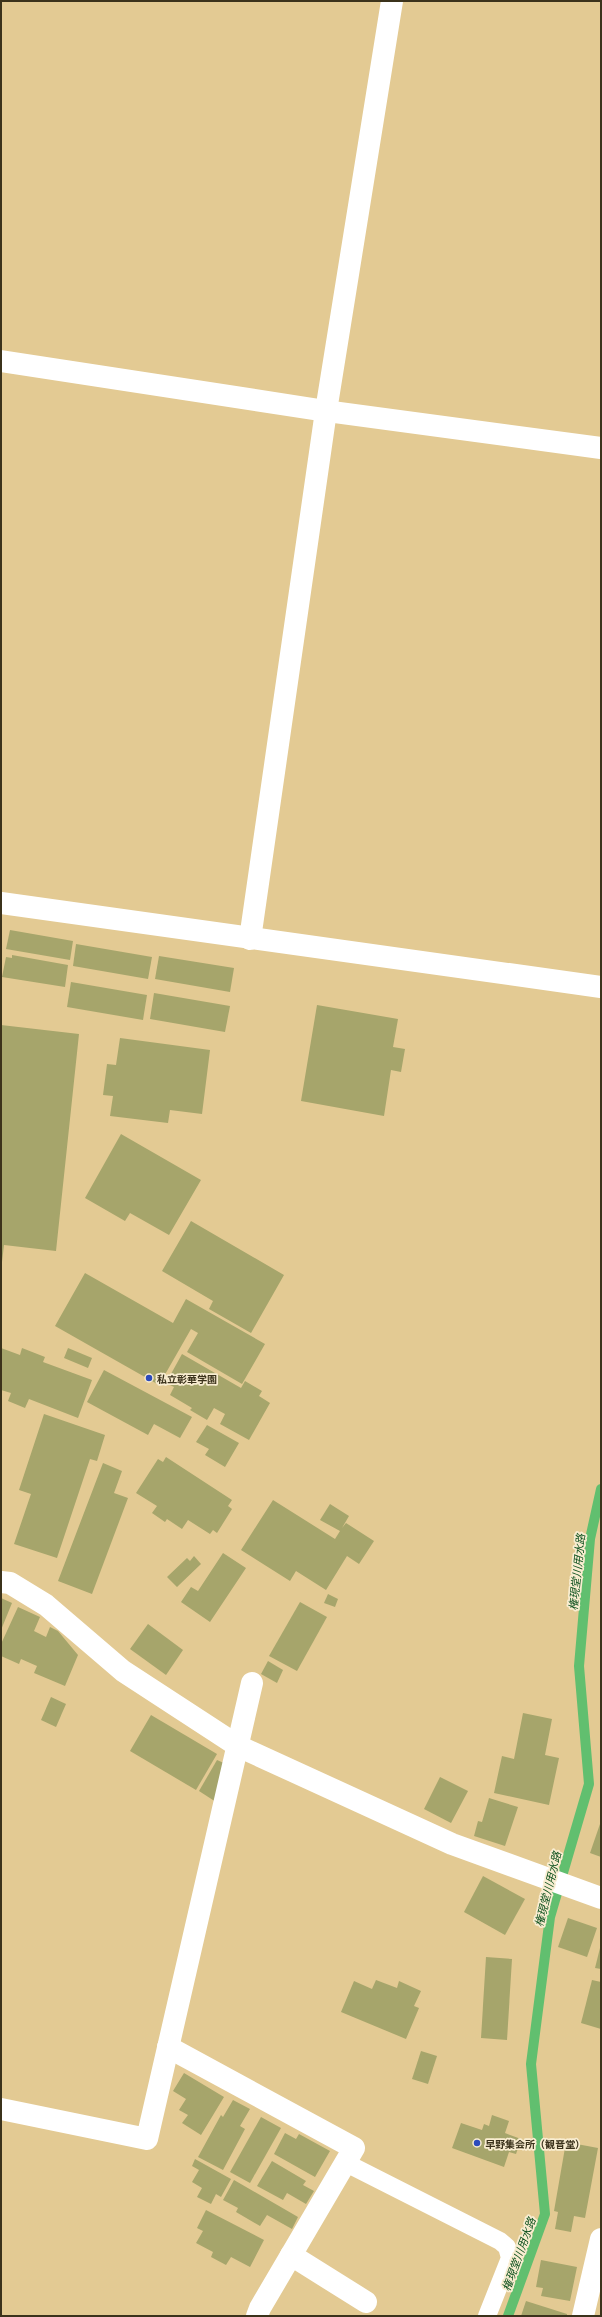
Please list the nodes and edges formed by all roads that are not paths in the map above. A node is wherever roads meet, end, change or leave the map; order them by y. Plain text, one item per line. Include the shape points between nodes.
1 (392, 1) edge
2 (1, 361) edge
3 (326, 411) junction
4 (601, 448) edge
5 (1, 903) edge
6 (250, 939) junction
7 (601, 987) edge
8 (1, 1582) edge
9 (252, 1683) dead end
10 (238, 1746) junction
11 (601, 1898) edge
12 (168, 2047) junction
13 (1, 2108) edge
14 (346, 2163) junction
15 (601, 2239) edge
16 (291, 2255) junction
17 (366, 2302) dead end
18 (257, 2316) edge
19 (487, 2316) edge
20 (583, 2316) edge

1 - 3 street
2 - 3 street
3 - 4 street
3 - 6 street
5 - 6 street
6 - 7 street
8 - 10 street via 10,1584 46,1605 123,1671
9 - 10 street
10 - 11 street via 452,1844
10 - 12 street
12 - 13 street via 147,2139
12 - 14 street via 354,2148
14 - 16 street
14 - 19 lane via 500,2241 507,2247 510,2258
15 - 20 street
16 - 17 street
16 - 18 street

